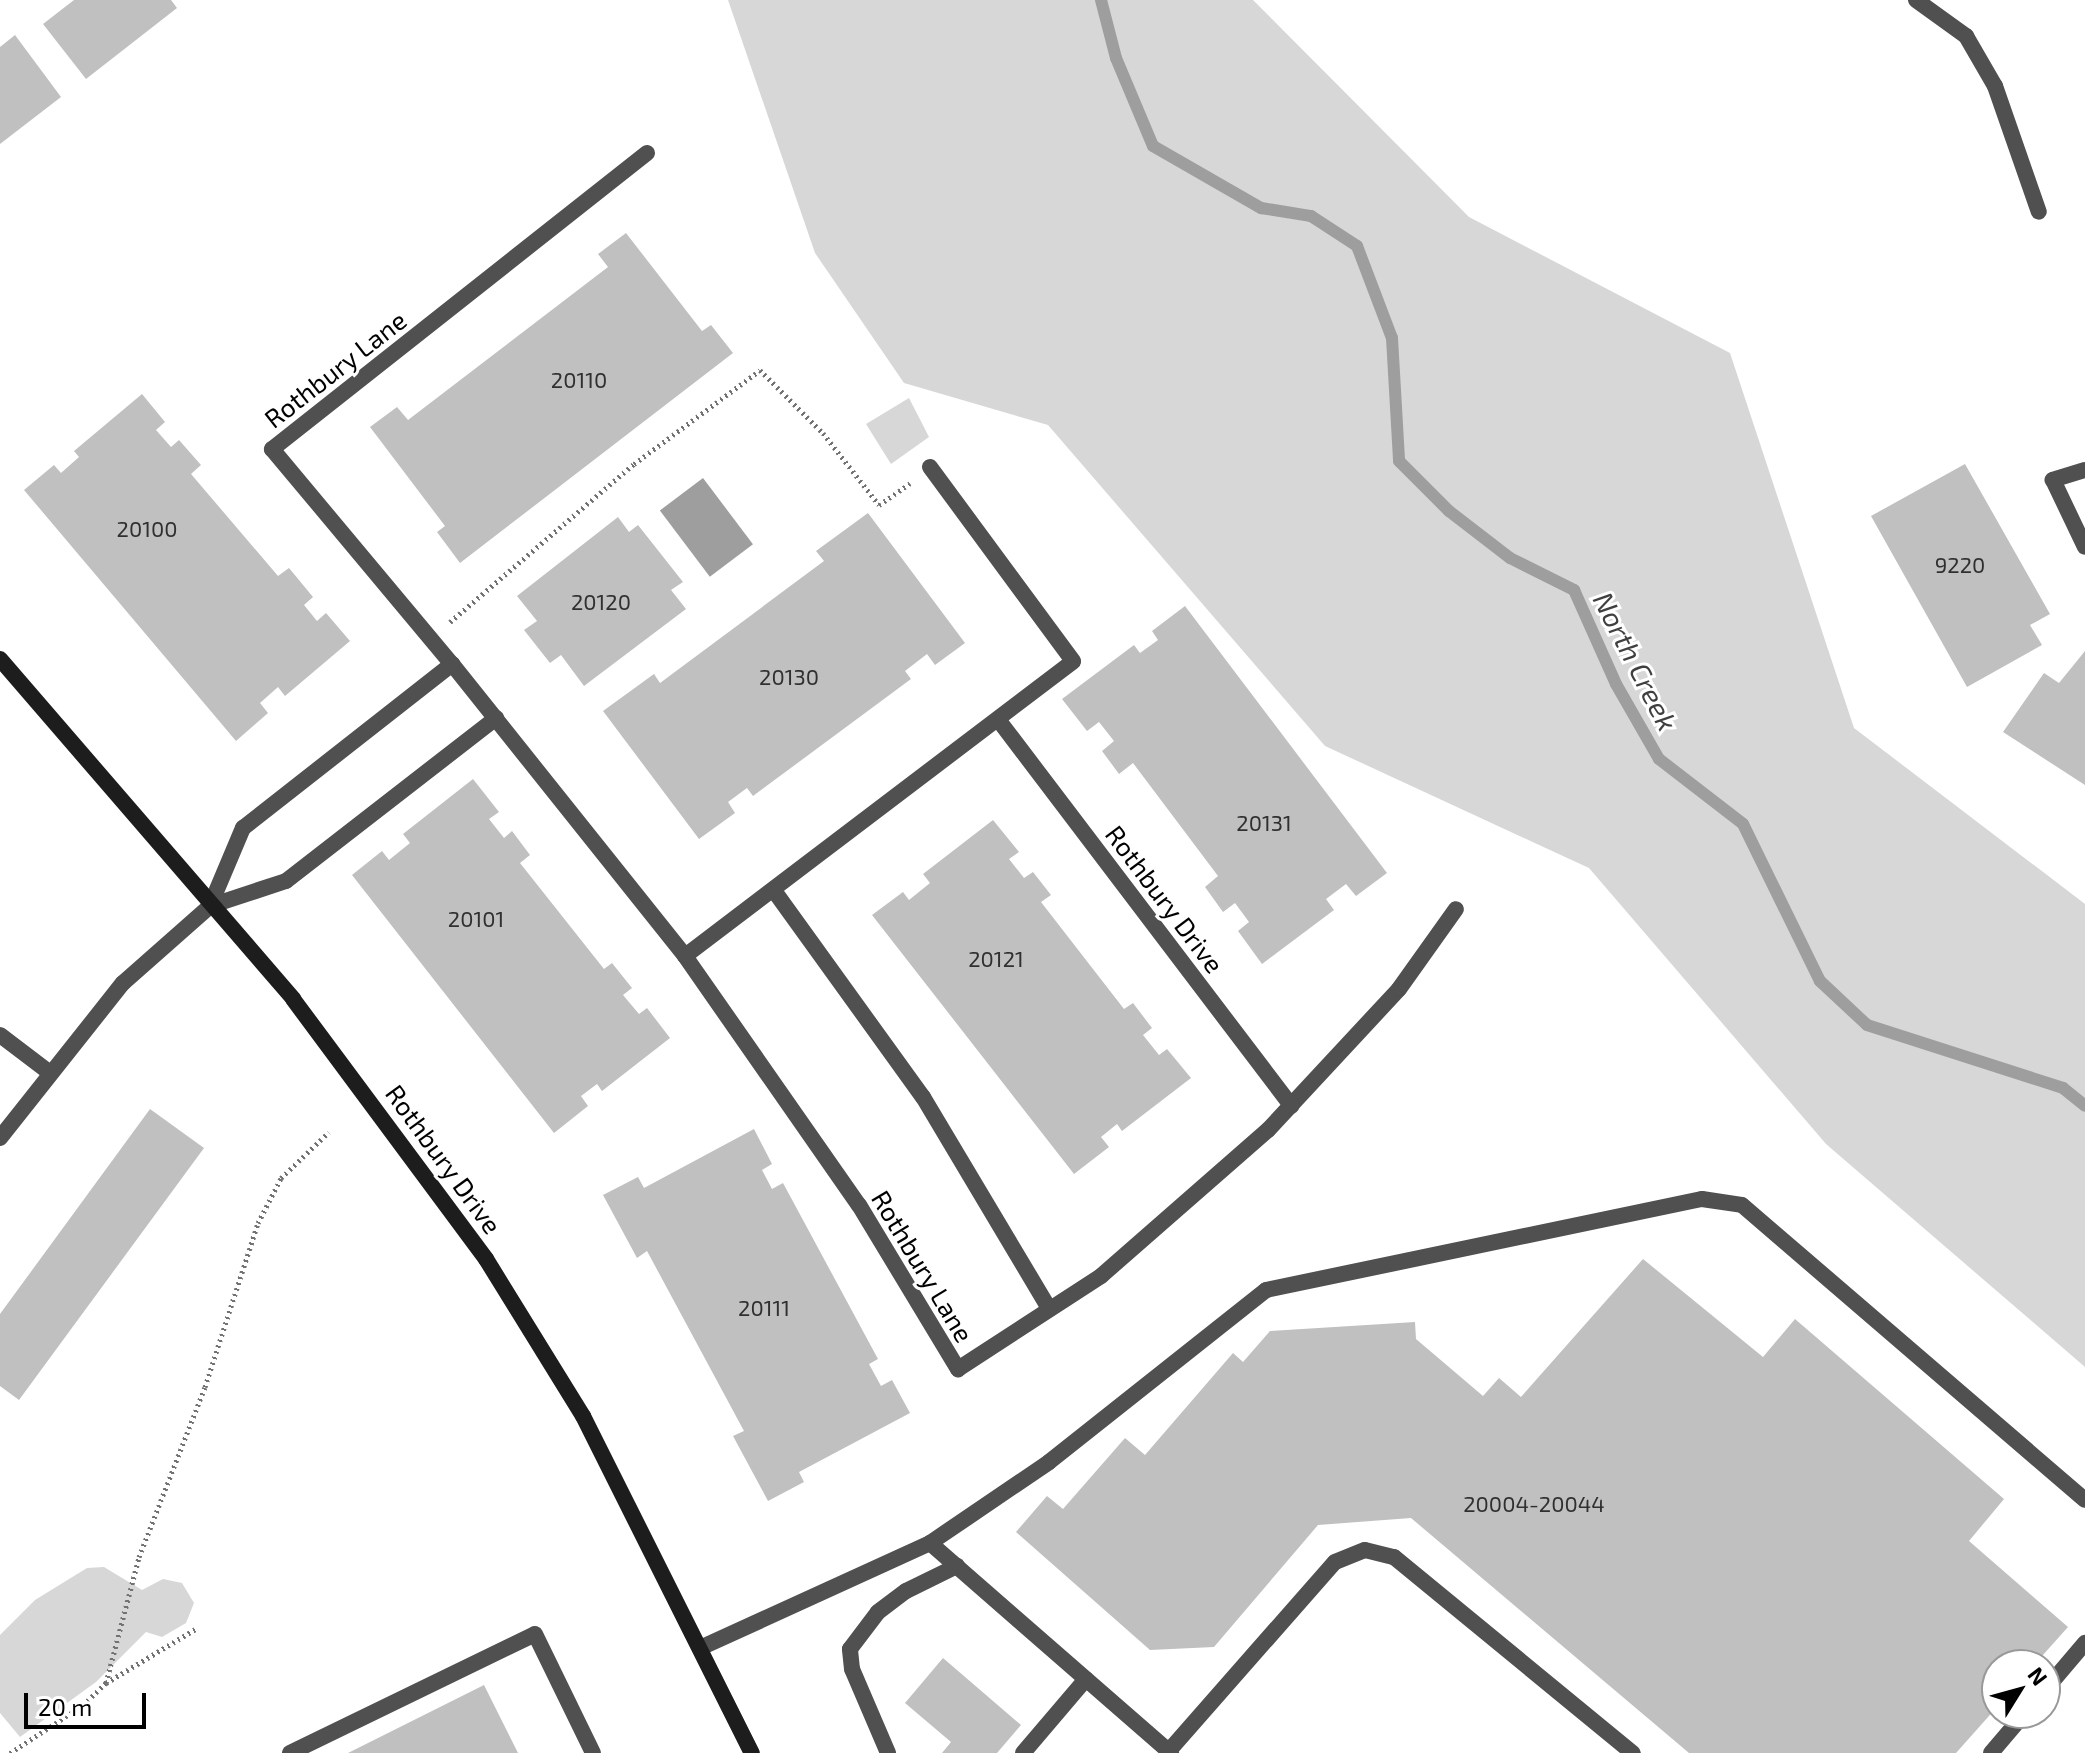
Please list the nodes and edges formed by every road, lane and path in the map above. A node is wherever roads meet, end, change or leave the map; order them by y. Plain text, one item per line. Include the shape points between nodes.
1 (1916, 0) edge
2 (647, 153) dead end
3 (2039, 212) dead end
4 (930, 467) joint
5 (2085, 470) edge
6 (2085, 547) edge
7 (431, 638) junction
8 (0, 659) edge
9 (452, 664) junction
10 (496, 718) junction
11 (1000, 722) junction
12 (775, 892) junction
13 (210, 906) junction
14 (1456, 909) dead end
15 (685, 956) junction
16 (0, 1035) edge
17 (49, 1072) junction
18 (1292, 1106) junction
19 (329, 1132) dead end
20 (0, 1138) edge
21 (1049, 1308) junction
22 (2085, 1500) edge
23 (930, 1543) junction
24 (957, 1566) junction
25 (197, 1628) dead end
26 (2085, 1643) edge
27 (700, 1648) junction
28 (2061, 1671) edge
29 (1086, 1679) junction
30 (106, 1683) junction
31 (2011, 1729) edge
32 (1169, 1752) edge
33 (10, 1753) edge
34 (290, 1753) edge
35 (593, 1753) edge
36 (752, 1753) edge
37 (888, 1753) edge
38 (1023, 1753) edge
39 (1633, 1753) edge
40 (1991, 1753) edge

1 - 3 street via 1966,36 1995,86
2 - 7 street, Rothbury Lane via 272,449
4 - 7 path via 879,505 823,433 760,370 623,473
4 - 11 street via 1073,661
5 - 6 street via 2053,480
7 - 9 street, Rothbury Lane
8 - 13 street, Rothbury Drive
9 - 10 street, Rothbury Lane
9 - 13 street via 243,828
10 - 13 street via 286,881
10 - 15 street, Rothbury Lane
11 - 12 street
11 - 18 street, Rothbury Drive
12 - 15 street
12 - 21 street via 923,1097
13 - 17 street via 123,983
13 - 27 street, Rothbury Drive via 311,1021 486,1259 583,1416
14 - 18 street, Rothbury Lane via 1399,989
15 - 21 street, Rothbury Lane via 859,1205 958,1369
16 - 17 street
17 - 20 street
18 - 21 street, Rothbury Lane via 1163,1226 1101,1276
19 - 30 path via 281,1178 258,1223 205,1387 139,1557
22 - 23 street via 1742,1205 1702,1199 1266,1290 1049,1462
23 - 24 street
23 - 27 street
24 - 29 street
24 - 37 street via 906,1591 878,1612 850,1649 852,1669
25 - 30 path
26 - 28 street
27 - 36 street, Rothbury Drive
29 - 32 street
29 - 38 street
30 - 33 path via 83,1705
31 - 40 street
32 - 39 street via 1335,1562 1365,1550 1394,1557
34 - 35 street via 535,1634

